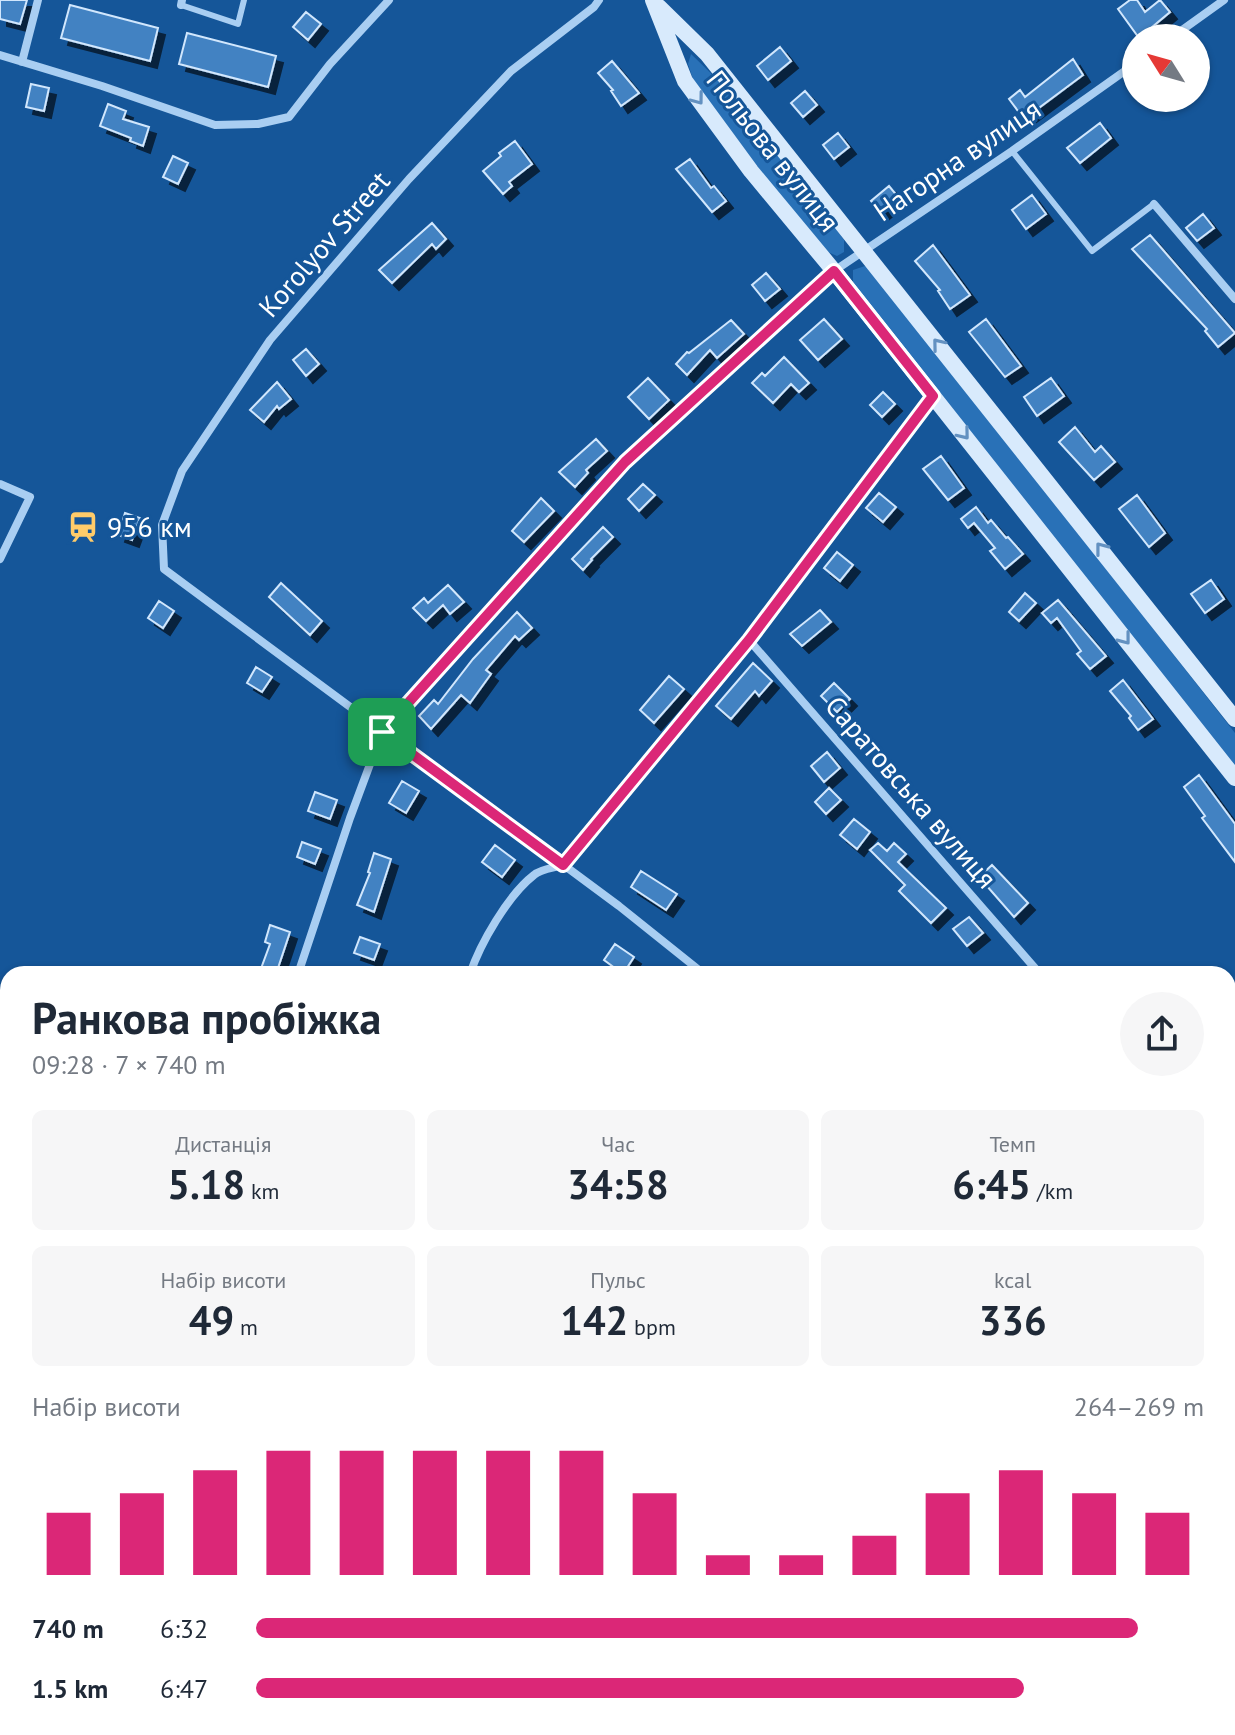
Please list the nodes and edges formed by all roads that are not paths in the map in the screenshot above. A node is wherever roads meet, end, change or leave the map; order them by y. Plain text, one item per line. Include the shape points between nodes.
1 (38, 0) edge
2 (244, 0) edge
3 (389, 0) edge
4 (599, 0) edge
5 (1224, 0) edge
6 (654, 1) edge
7 (181, 2) edge
8 (1191, 24) edge
9 (0, 55) edge
10 (22, 62) junction
11 (1122, 73) edge
12 (1012, 151) junction
13 (1154, 204) joint
14 (863, 251) junction
15 (834, 271) junction
16 (1235, 299) edge
17 (933, 396) junction
18 (0, 484) edge
19 (0, 559) edge
20 (749, 640) junction
21 (1235, 719) edge
22 (382, 732) junction
23 (1235, 778) edge
24 (563, 865) junction
25 (301, 966) edge
26 (474, 966) edge
27 (694, 966) edge
28 (1033, 966) edge

1 - 10 street
2 - 7 lane via 238,24
3 - 10 street via 289,117 258,124 207,123
4 - 22 street, Korolyov Street via 500,82 270,340 182,471 162,525 164,569
5 - 8 street
6 - 14 main road, Польова вулиця via 707,54
6 -> 15 main road, Польова вулиця via 685,81
9 - 10 street
11 - 12 street, Нагорна вулиця
12 - 13 lane via 1092,251
12 - 14 street, Нагорна вулиця
13 - 16 street
14 - 15 street, Нагорна вулиця
21 -> 14 main road, Польова вулиця
15 - 17 main road, Польова вулиця
15 - 22 street, Нагорна вулиця via 625,462
17 - 20 street
17 -> 23 main road, Польова вулиця
18 - 19 street via 30,497
20 - 24 street
20 - 28 street, Саратовська вулиця
22 - 24 street
22 - 25 street, Нагорна вулиця
24 - 26 street via 535,873 515,895
24 - 27 street

